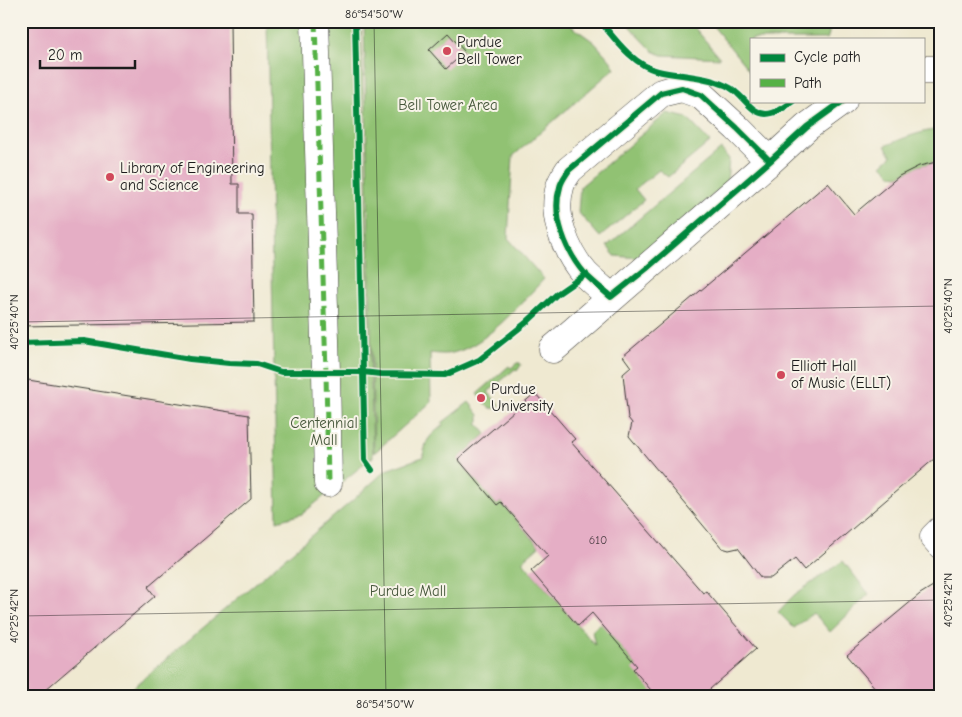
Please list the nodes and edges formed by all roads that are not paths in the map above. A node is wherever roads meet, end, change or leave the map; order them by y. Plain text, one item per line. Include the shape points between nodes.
1 (315, 21) edge
2 (924, 70) edge
3 (941, 70) edge
4 (842, 102) edge
5 (770, 161) junction
6 (612, 298) junction
7 (553, 349) dead end
8 (328, 483) dead end
9 (941, 530) edge
10 (941, 545) edge

1 - 8 street
2 - 3 street
4 - 5 street via 807,127
5 - 6 street
5 - 6 street via 701,94 682,88 661,92 569,170 560,186 558,200 563,236 586,274
6 - 7 street
9 - 10 street via 934,537

